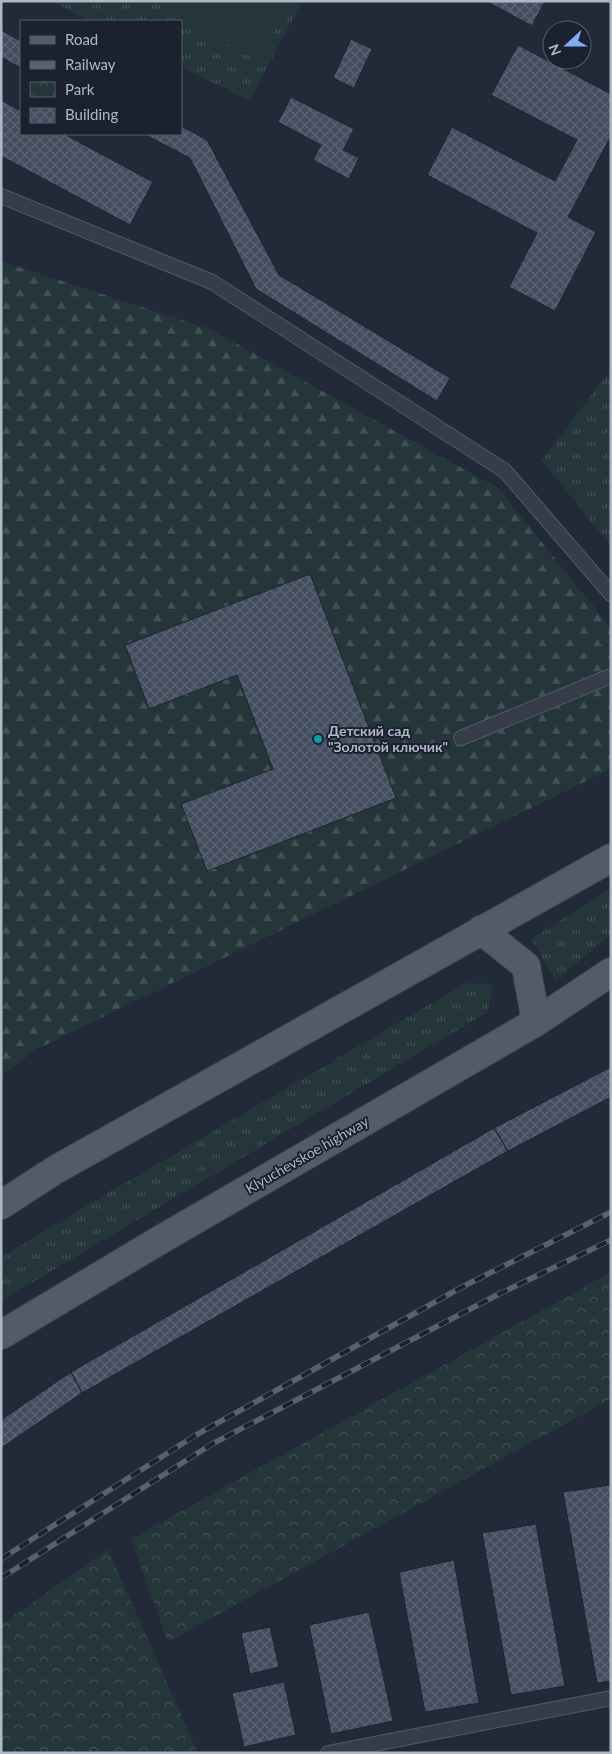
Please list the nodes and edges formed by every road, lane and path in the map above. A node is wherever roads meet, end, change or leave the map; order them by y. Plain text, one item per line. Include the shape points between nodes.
1 (1, 196) edge
2 (611, 594) edge
3 (611, 676) edge
4 (461, 738) dead end
5 (611, 858) edge
6 (481, 930) junction
7 (611, 972) edge
8 (536, 1022) junction
9 (1, 1205) edge
10 (1, 1335) edge
11 (611, 1698) edge
12 (328, 1753) edge

1 - 2 lane via 212,282 505,471
3 - 4 lane
5 - 6 main road
6 - 8 main road via 526,966
6 - 9 main road via 55,1170
7 - 8 main road, Klyuchevskoe highway
8 - 10 main road, Klyuchevskoe highway
11 - 12 lane

